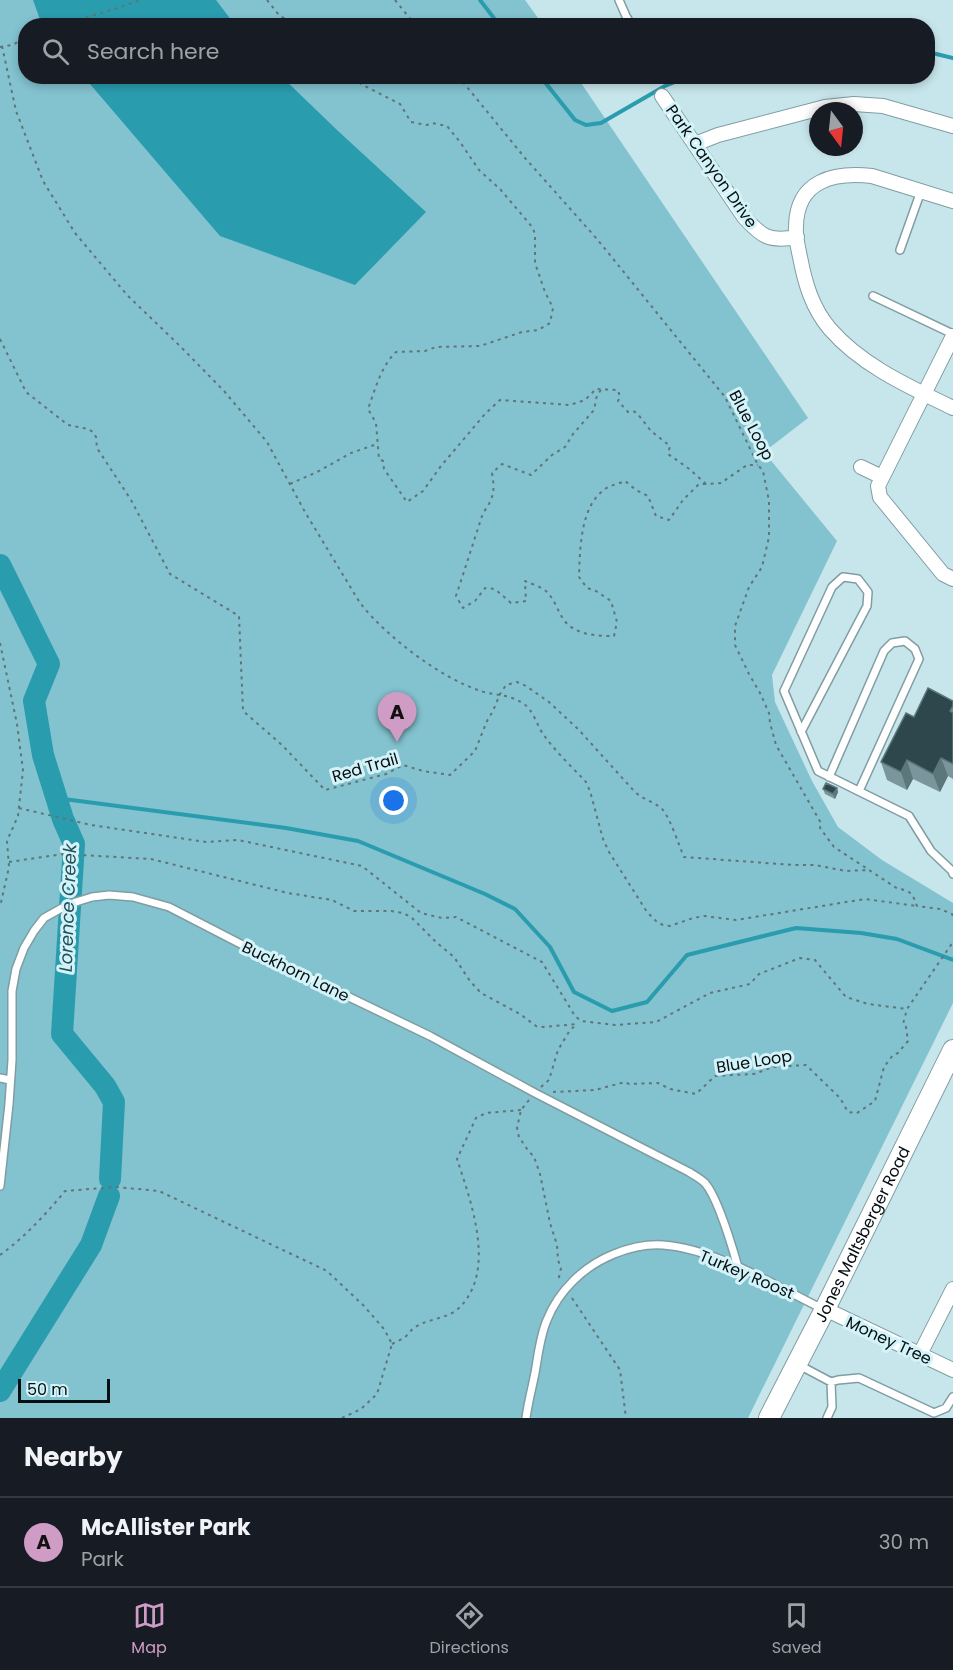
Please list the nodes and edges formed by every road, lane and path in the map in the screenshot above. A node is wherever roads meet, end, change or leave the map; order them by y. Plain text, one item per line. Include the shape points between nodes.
1 (140, 0) edge
2 (267, 0) edge
3 (395, 0) edge
4 (619, 0) edge
5 (84, 18) edge
6 (284, 18) edge
7 (410, 18) edge
8 (627, 18) edge
9 (18, 42) edge
10 (1, 47) edge
11 (361, 84) edge
12 (465, 84) edge
13 (662, 96) dead end
14 (953, 126) edge
15 (695, 144) junction
16 (921, 191) junction
17 (953, 201) edge
18 (797, 237) junction
19 (900, 250) dead end
20 (873, 296) dead end
21 (953, 335) edge
22 (0, 339) edge
23 (602, 389) junction
24 (924, 394) junction
25 (953, 408) edge
26 (377, 444) junction
27 (758, 465) junction
28 (861, 467) dead end
29 (882, 477) junction
30 (290, 484) junction
31 (706, 484) junction
32 (953, 579) edge
33 (0, 643) edge
34 (500, 694) junction
35 (801, 732) junction
36 (830, 777) junction
37 (859, 791) junction
38 (19, 808) junction
39 (9, 862) junction
40 (869, 870) junction
41 (953, 871) edge
42 (917, 906) junction
43 (0, 907) edge
44 (953, 916) edge
45 (953, 942) edge
46 (907, 1009) junction
47 (581, 1021) junction
48 (577, 1024) junction
49 (953, 1050) edge
50 (0, 1078) edge
51 (10, 1080) junction
52 (535, 1093) junction
53 (522, 1110) junction
54 (0, 1186) edge
55 (0, 1256) edge
56 (738, 1267) junction
57 (563, 1286) dead end
58 (953, 1289) edge
59 (572, 1297) dead end
60 (825, 1310) junction
61 (392, 1344) junction
62 (920, 1354) junction
63 (797, 1364) junction
64 (953, 1370) edge
65 (831, 1382) junction
66 (953, 1397) edge
67 (342, 1418) edge
68 (526, 1418) edge
69 (626, 1418) edge
70 (769, 1418) edge
71 (826, 1418) edge

1 - 5 path
2 - 6 path
3 - 7 path
4 - 8 lane
9 - 10 path
10 - 30 path via 16,111 43,181 75,233 127,295 224,391 267,442
11 - 26 path via 400,104 411,122 447,126 479,170 533,228 535,263 553,308 550,323 538,330 480,346 396,352 383,370 368,409 376,423
12 - 27 path, Blue Loop via 725,397
13 - 15 street, Park Canyon Drive
14 - 15 street via 883,106 839,105
15 - 18 street, Park Canyon Drive via 757,231 774,240
16 - 17 street
16 - 18 street via 872,176 831,177 814,184 804,196 797,213
16 - 19 lane
18 - 24 street via 811,299 827,325 879,369
20 - 21 lane
21 - 24 street
22 - 34 path, Red Trail via 26,392 68,425 93,432 97,448 131,500 170,574 239,616 243,711 325,790 386,774 403,765 450,775 475,752
23 - 26 path via 570,405 500,400 484,414 423,492 407,502 384,469
23 - 31 path via 618,390 618,401 628,412 637,413 670,446 668,454
23 - 31 path via 594,411 565,447 531,475 502,464 492,473 495,490 483,513 456,596 463,608 485,588 495,589 511,603 526,601 525,581 546,590 563,620 581,633 614,636 618,622 611,601 587,588 579,577 581,545 592,502 605,489 625,481 648,496 656,516 669,520 699,484
24 - 25 street
24 - 29 street
26 - 30 path
27 - 31 path via 747,465 721,483
27 - 40 path, Blue Loop via 764,471 769,501 769,537 762,567 749,587 735,626 735,645 769,713 776,745 820,828 834,847
28 - 29 street
29 - 32 street via 878,486 880,497 943,574
30 - 34 path via 368,612 445,675 481,691
33 - 38 path via 23,770
34 - 40 path via 506,685 518,682 549,702 640,797 664,811 684,857
34 - 42 path via 527,706 543,735 586,782 609,852 657,922 670,926 704,916 736,920 866,899
35 - 35 lane via 784,691 832,587 843,577 858,579 868,592 867,606
35 - 36 lane via 818,771
36 - 37 lane
36 - 37 lane via 884,651 892,643 905,641 919,659
37 - 41 lane via 909,816 931,851
38 - 39 path via 7,841
38 - 47 path via 91,825 206,842 238,840 362,866 421,914 456,917 542,962
39 - 43 path
39 - 48 path via 63,854 151,859 332,900 354,911 403,913 454,957 481,993 536,1026
40 - 42 path, Blue Loop via 898,890 912,894
42 - 44 path, Blue Loop via 940,909
45 - 46 path
46 - 47 path via 846,997 815,960 800,958 759,974 750,984 710,993 656,1022 615,1025
46 - 52 path, Blue Loop via 903,1024 908,1041 884,1067 875,1101 857,1113 848,1112 840,1098 806,1065 715,1076 696,1094 658,1083 625,1082 595,1090
47 - 48 path
48 - 52 path via 558,1050 549,1080
49 - 60 main road, Jones Maltsberger Road
50 - 51 lane
51 - 52 lane, Buckhorn Lane via 12,992 24,948 44,918 76,902 109,895 169,907 430,1036
51 - 54 lane, Buckhorn Lane
52 - 53 path
52 - 56 lane, Buckhorn Lane via 705,1183
53 - 57 path via 519,1137 534,1157 540,1174
53 - 61 path via 486,1113 476,1118 457,1159 476,1229 478,1273 471,1293 458,1309 416,1326
55 - 61 path via 65,1191 116,1187 159,1191 327,1272 364,1306
56 - 60 lane, Turkey Roost
56 - 68 lane, Turkey Roost via 662,1245 623,1251 588,1268 557,1300 546,1321
58 - 62 street
59 - 69 path via 620,1370
60 - 62 street, Money Tree
60 - 63 main road, Jones Maltsberger Road
61 - 67 path via 377,1394 361,1409
62 - 64 street, Money Tree
63 - 65 lane
63 - 70 main road, Jones Maltsberger Road
65 - 66 lane via 859,1378 934,1413 946,1408
65 - 71 lane via 832,1407

